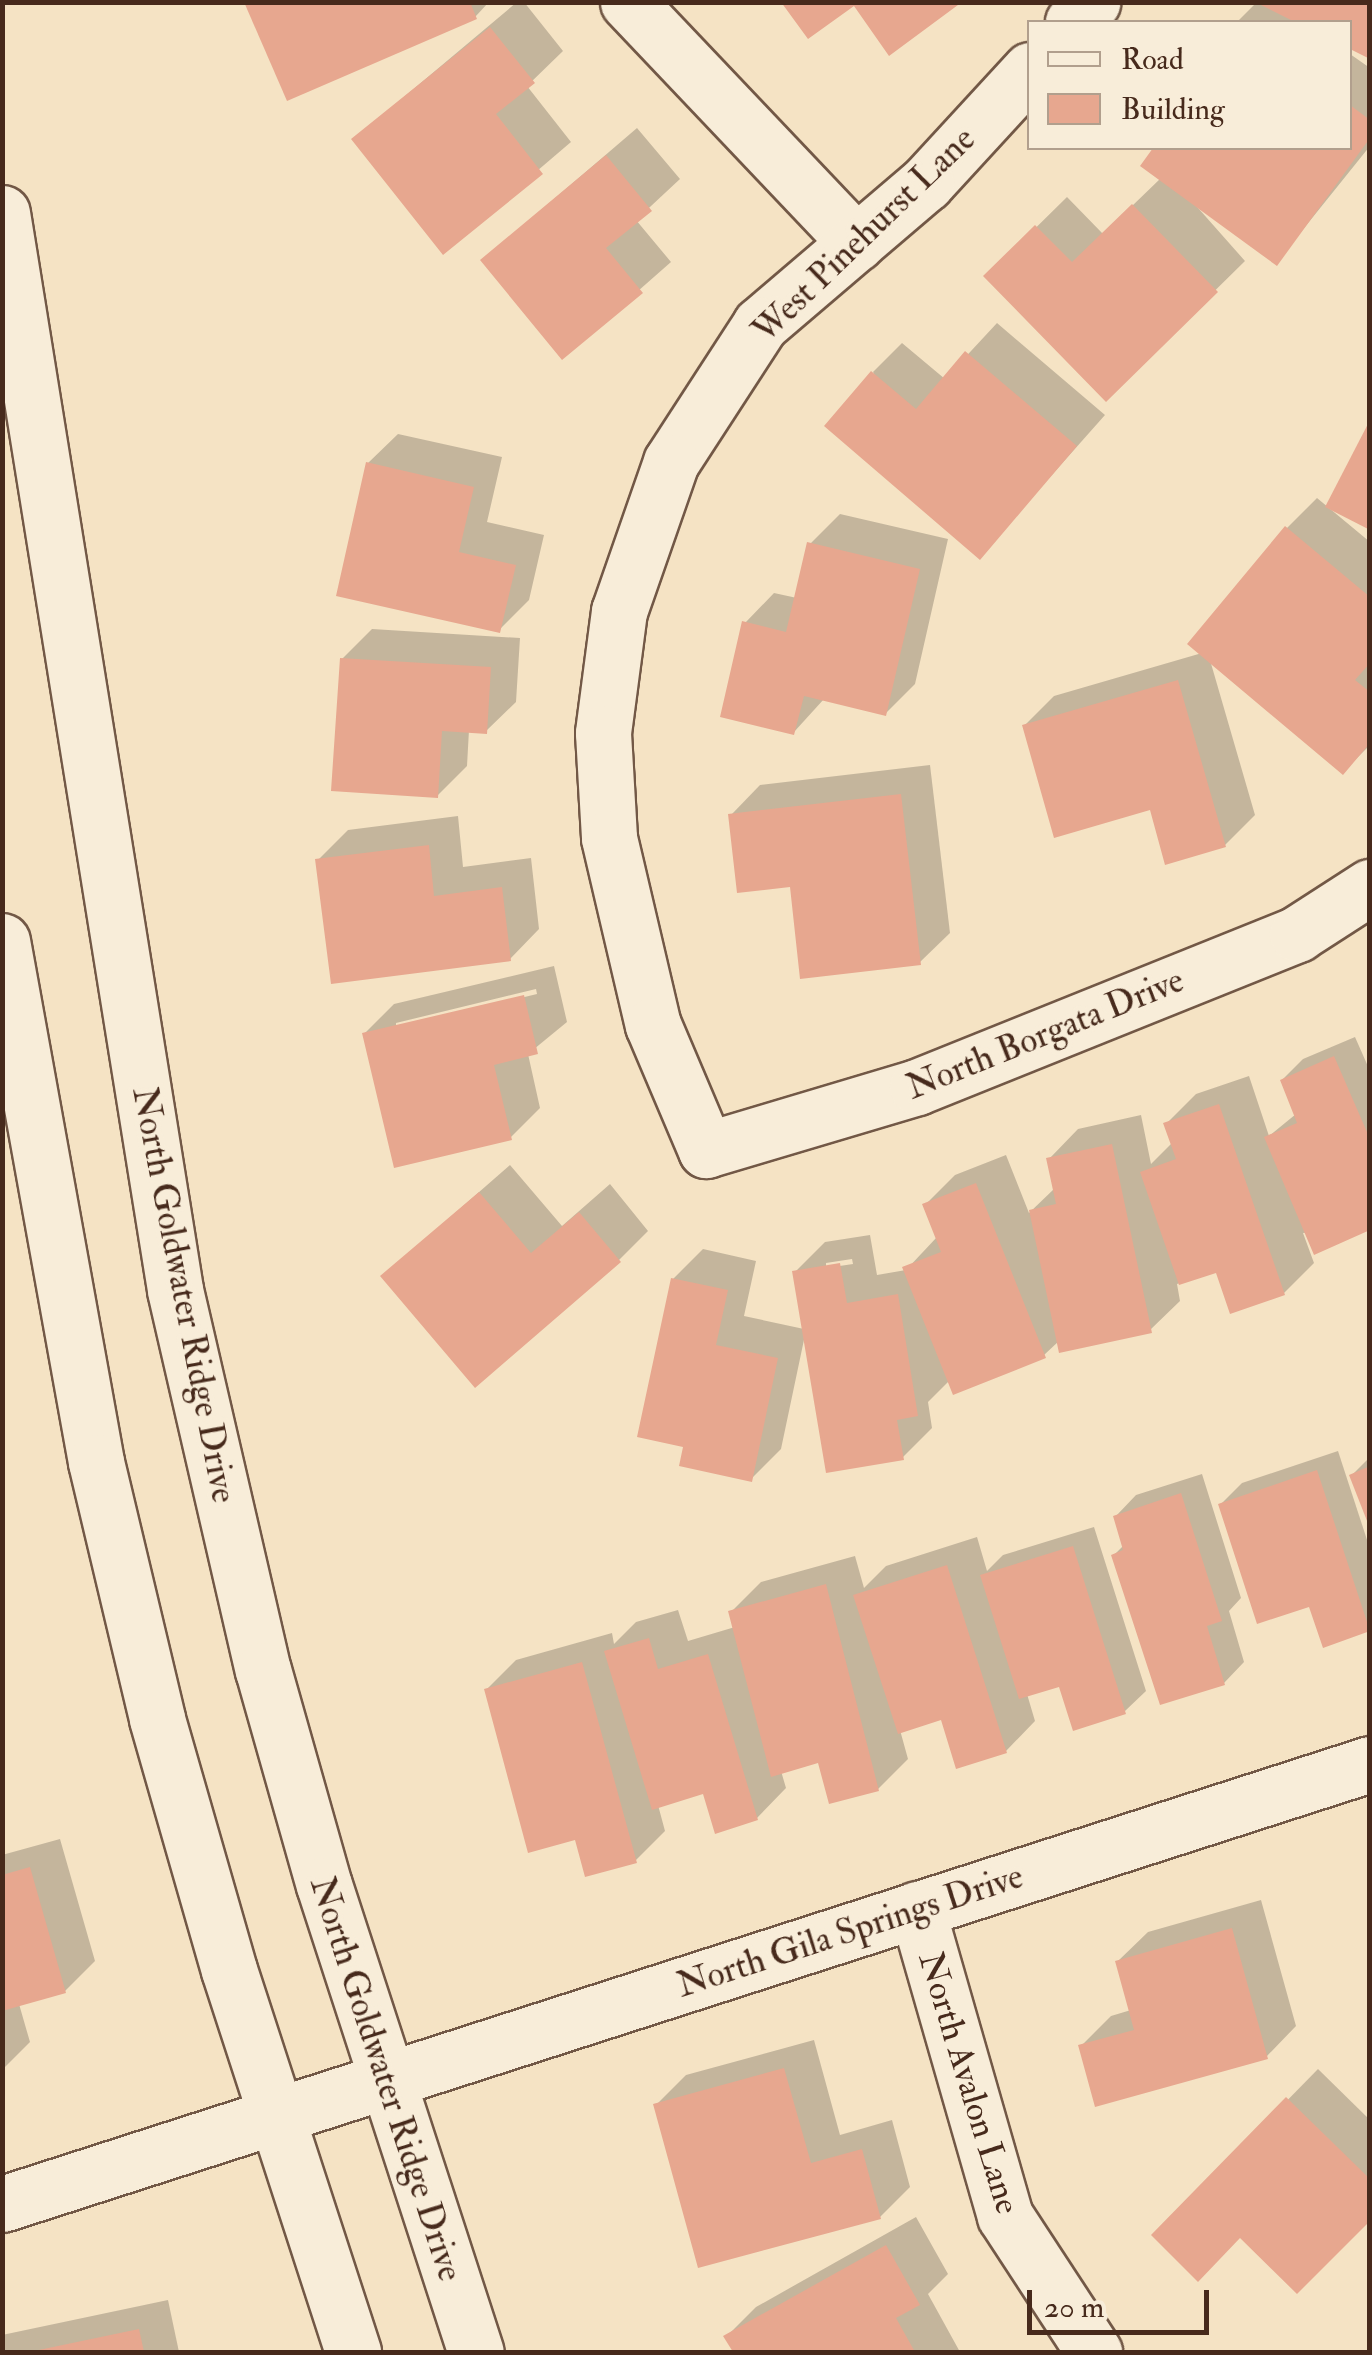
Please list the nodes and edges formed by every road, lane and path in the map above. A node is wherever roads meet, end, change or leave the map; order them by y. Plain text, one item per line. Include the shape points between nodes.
1 (628, 2) edge
2 (1027, 73) edge
3 (2, 213) edge
4 (857, 243) junction
5 (1370, 887) edge
6 (2, 941) edge
7 (706, 1150) joint
8 (1370, 1764) edge
9 (917, 1909) junction
10 (383, 2081) junction
11 (279, 2115) junction
12 (2, 2204) edge
13 (353, 2352) edge
14 (476, 2352) edge
15 (1094, 2352) edge

1 - 4 street
2 - 4 street, West Pinehurst Lane via 926,183
3 - 10 street, North Goldwater Ridge Drive via 175,1290 263,1670
4 - 7 street, West Pinehurst Lane via 760,325 671,462 619,612 604,733 609,838 654,1025
5 - 7 street, North Borgata Drive via 1297,934 917,1087
6 - 11 street via 100,1480 198,1868
8 - 9 street, North Gila Springs Drive
9 - 10 street, North Gila Springs Drive
9 - 15 street, North Avalon Lane via 1005,2216
10 - 11 street, North Gila Springs Drive
10 - 14 street, North Goldwater Ridge Drive
11 - 12 street, North Gila Springs Drive
11 - 13 street

